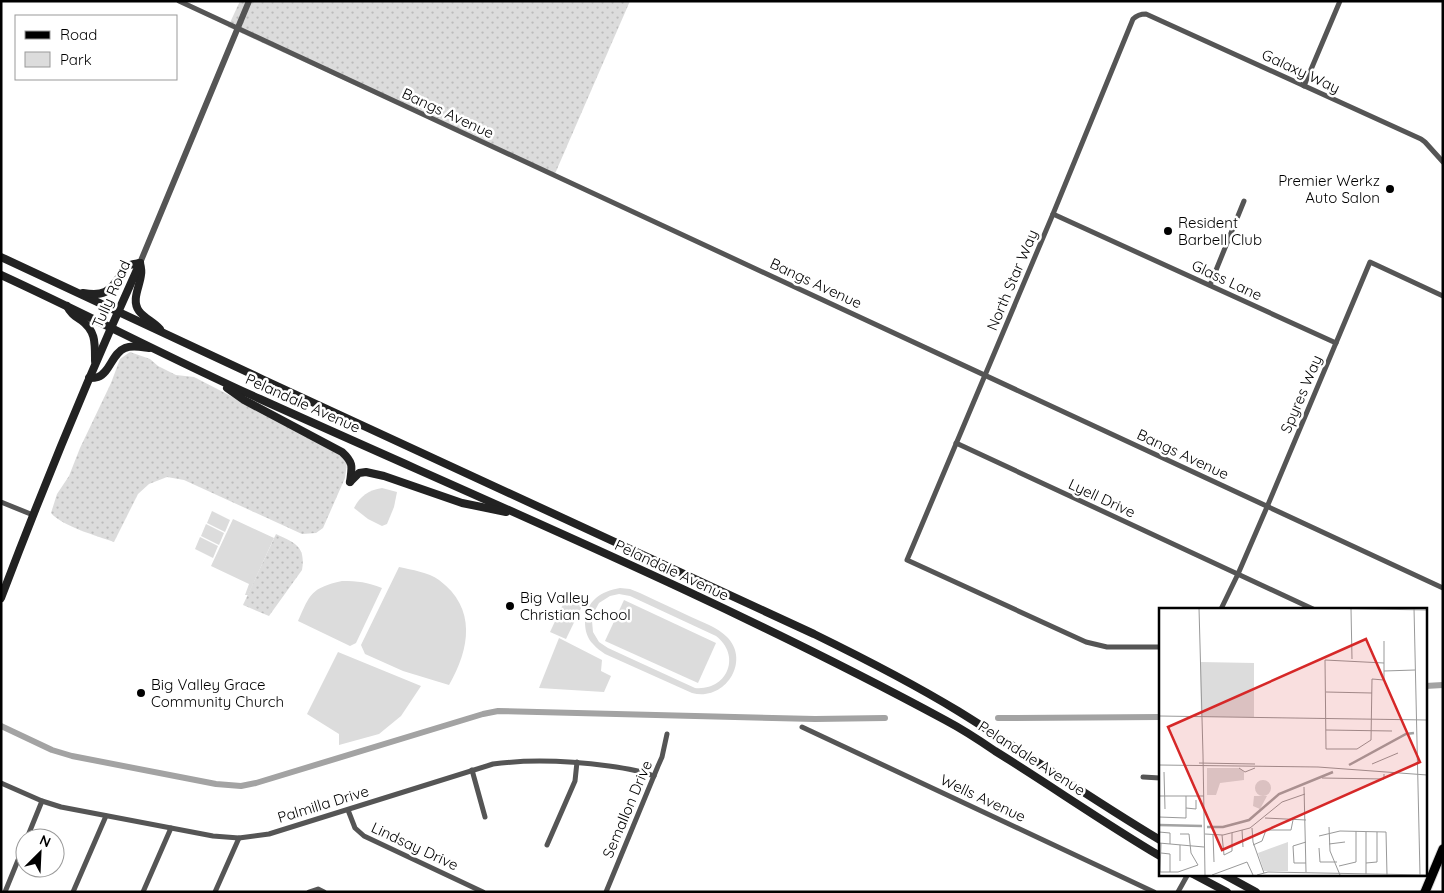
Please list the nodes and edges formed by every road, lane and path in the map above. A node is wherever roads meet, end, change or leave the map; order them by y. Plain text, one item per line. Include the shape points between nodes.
1 (179, 1) edge
2 (249, 1) edge
3 (1340, 1) edge
4 (1142, 14) joint
5 (238, 29) junction
6 (1304, 86) junction
7 (1443, 162) edge
8 (1244, 201) dead end
9 (1053, 214) junction
10 (1, 257) edge
11 (140, 263) junction
12 (1, 275) edge
13 (1210, 286) junction
14 (76, 292) junction
15 (1443, 296) edge
16 (66, 304) junction
17 (118, 312) junction
18 (111, 327) junction
19 (165, 334) junction
20 (1336, 343) junction
21 (152, 348) junction
22 (209, 376) junction
23 (985, 376) junction
24 (90, 378) junction
25 (956, 444) junction
26 (1, 502) edge
27 (1267, 507) junction
28 (517, 514) junction
29 (33, 516) junction
30 (1238, 574) junction
31 (1443, 588) edge
32 (1, 598) edge
33 (1221, 608) edge
34 (1311, 608) edge
35 (1159, 647) edge
36 (802, 727) dead end
37 (667, 734) dead end
38 (577, 762) junction
39 (472, 770) junction
40 (654, 776) junction
41 (1143, 777) dead end
42 (1159, 778) edge
43 (1, 783) edge
44 (42, 801) junction
45 (348, 810) junction
46 (106, 816) junction
47 (485, 817) dead end
48 (31, 828) edge
49 (171, 828) junction
50 (239, 838) junction
51 (1159, 839) edge
52 (547, 845) dead end
53 (1443, 849) edge
54 (1159, 855) edge
55 (15, 868) edge
56 (1187, 876) edge
57 (1197, 876) edge
58 (1227, 876) edge
59 (323, 891) edge
60 (5, 892) edge
61 (73, 892) edge
62 (143, 892) edge
63 (216, 892) edge
64 (309, 892) edge
65 (483, 892) edge
66 (606, 892) edge
67 (1154, 892) edge
68 (1178, 892) edge
69 (1227, 892) edge
70 (1256, 892) edge
71 (1425, 892) edge

1 - 5 street, Bangs Avenue
2 - 5 street, Tully Road
3 - 6 street
4 - 6 street, Galaxy Way
4 - 9 street, North Star Way via 1133,19
5 - 11 street, Tully Road
5 - 23 street, Bangs Avenue
6 - 7 street, Galaxy Way via 1425,142
8 - 13 street
9 - 13 street, Glass Lane
9 - 23 street, North Star Way
10 - 14 main road, Pelandale Avenue
11 - 14 main road, Pelandale Avenue via 128,266 107,292
11 - 17 main road, Tully Road
11 - 19 main road, Pelandale Avenue via 142,274 136,305
12 - 16 main road, Pelandale Avenue
13 - 20 street, Glass Lane
14 - 17 main road, Pelandale Avenue
15 - 20 street, Spyres Way via 1370,262
16 - 18 main road, Pelandale Avenue
16 - 24 main road, Pelandale Avenue via 69,312 89,326 92,333 95,361
17 - 18 main road, Tully Road
17 - 19 main road, Pelandale Avenue
18 - 21 main road, Pelandale Avenue
18 - 24 main road, Tully Road
19 - 51 main road, Pelandale Avenue via 866,660 956,710
20 - 27 street, Spyres Way
21 - 22 main road, Pelandale Avenue
21 - 24 main road, Pelandale Avenue via 124,348 102,374
22 - 28 main road, Pelandale Avenue
22 - 28 main road via 244,400 342,452 352,463 350,482 366,472 462,503
23 - 25 street, North Star Way
23 - 27 street, Bangs Avenue
24 - 29 main road, Tully Road
25 - 30 street, Lyell Drive
25 - 35 street, North Star Way via 906,560 1086,642 1107,647
26 - 29 street
27 - 30 street, Spyres Way
27 - 31 street, Bangs Avenue
28 - 54 main road, Pelandale Avenue via 808,648 950,722
29 - 32 main road, Tully Road
30 - 33 street, Spyres Way
30 - 34 street, Lyell Drive
36 - 67 street, Wells Avenue
37 - 40 street, Semallon Drive
38 - 39 street, Palmilla Drive via 504,762
38 - 40 street, Palmilla Drive via 634,769
38 - 52 street via 574,781
39 - 45 street, Palmilla Drive
39 - 47 street
40 - 66 street, Semallon Drive
41 - 42 street
43 - 44 street, Palmilla Drive
44 - 46 street, Palmilla Drive
44 - 48 street
45 - 50 street, Palmilla Drive via 269,834
45 - 65 street, Lindsay Drive via 355,828 364,836
46 - 49 street, Palmilla Drive
46 - 61 street
49 - 50 street, Palmilla Drive
49 - 62 street
50 - 63 street
53 - 71 main road
55 - 60 street
56 - 68 street
57 - 69 main road
58 - 70 main road
59 - 64 street

